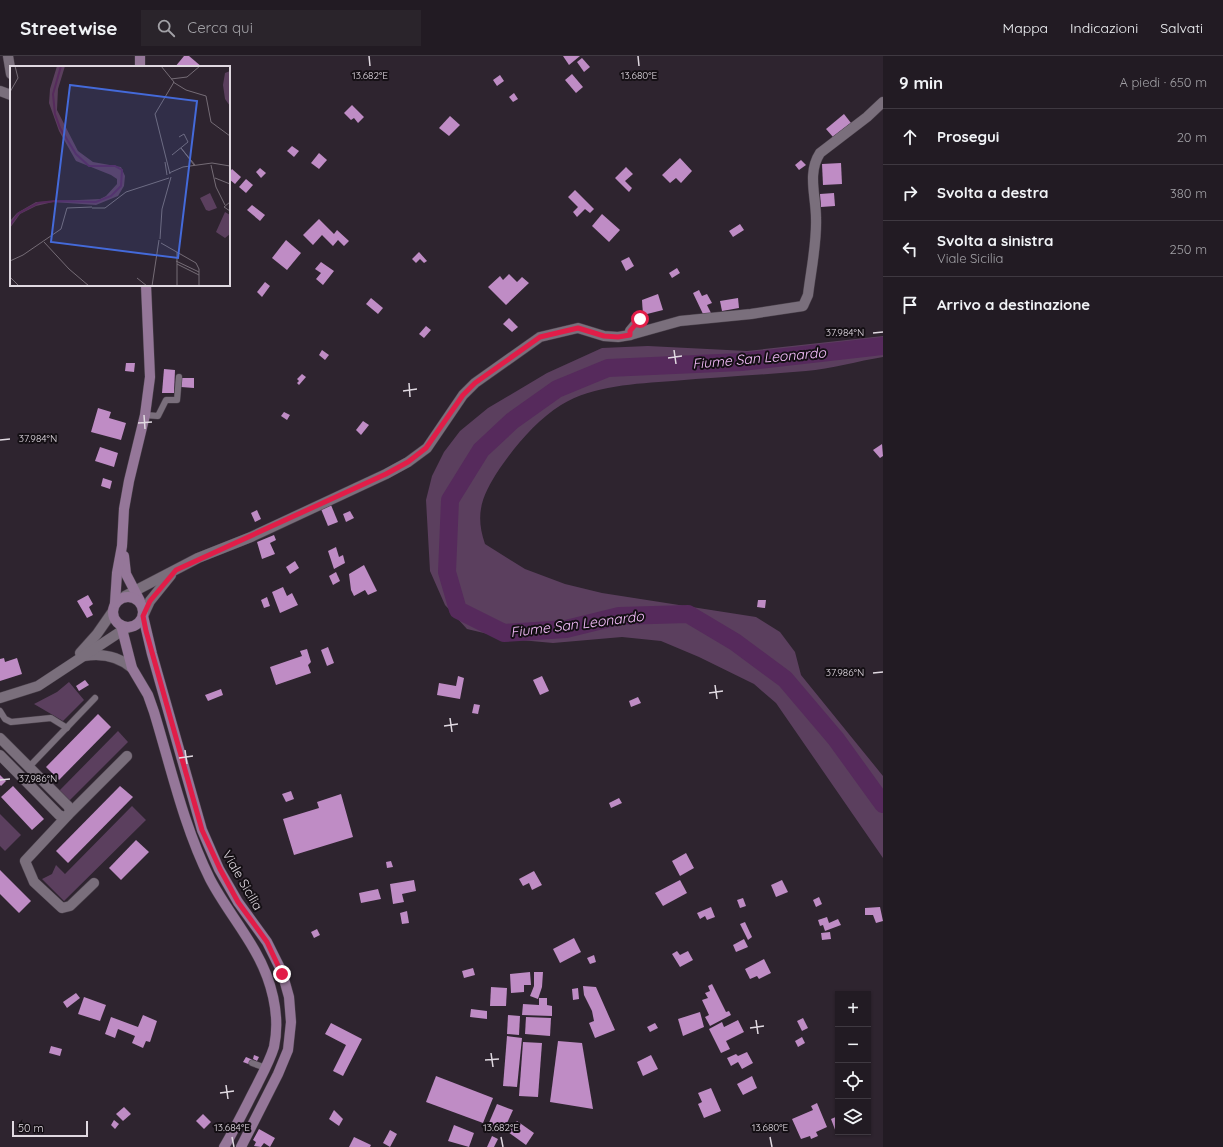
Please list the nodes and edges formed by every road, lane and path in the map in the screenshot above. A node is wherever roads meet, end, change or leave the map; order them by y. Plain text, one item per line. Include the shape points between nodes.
1 (8, 56) edge
2 (10, 68) edge
3 (883, 102) edge
4 (146, 286) edge
5 (640, 319) dead end
6 (630, 335) junction
7 (179, 377) dead end
8 (145, 415) junction
9 (122, 546) junction
10 (176, 570) junction
11 (135, 591) junction
12 (125, 596) junction
13 (140, 601) junction
14 (114, 607) junction
15 (143, 615) junction
16 (125, 627) junction
17 (80, 657) junction
18 (71, 663) junction
19 (132, 668) junction
20 (0, 698) edge
21 (95, 698) dead end
22 (0, 711) edge
23 (67, 728) junction
24 (0, 738) edge
25 (0, 755) edge
26 (127, 756) dead end
27 (29, 767) junction
28 (68, 815) junction
29 (94, 883) dead end
30 (252, 1063) dead end
31 (266, 1068) junction
32 (224, 1147) edge
33 (242, 1147) edge

1 - 2 street
3 - 6 street via 820,152 816,158 813,174 816,219 808,295 803,306 680,321
4 - 8 main road via 150,378
5 - 6 street via 630,331
6 - 10 street via 604,336 578,328 540,337 475,383 463,395 426,448 408,462
7 - 8 lane via 177,400 166,400 158,416
8 - 9 main road via 124,509
9 - 11 main road via 126,574
9 - 14 main road
10 - 11 street
10 - 15 street via 159,588
11 - 12 street
11 - 13 main road
12 - 13 main road
12 - 14 main road
13 - 15 main road
14 - 16 main road via 115,620
14 - 18 street via 97,634
15 - 16 main road via 138,624
15 - 33 main road, Viale Sicilia via 202,830 238,902 267,942 282,972 288,997 291,1022 288,1050
16 - 17 street
16 - 19 main road, Viale Sicilia
17 - 18 street
17 - 19 street via 95,654 109,656
18 - 20 street via 38,686
19 - 31 main road, Viale Sicilia via 148,695 191,834 210,878 228,911 255,950 268,977 276,1022 274,1046
21 - 23 lane
22 - 23 lane via 5,719 11,722 51,718
23 - 27 lane
24 - 27 street
25 - 28 street via 59,815
26 - 28 street
27 - 28 street via 68,806
28 - 29 street via 26,859 26,865 34,882 62,908 70,906
30 - 31 lane
31 - 32 main road, Viale Sicilia

